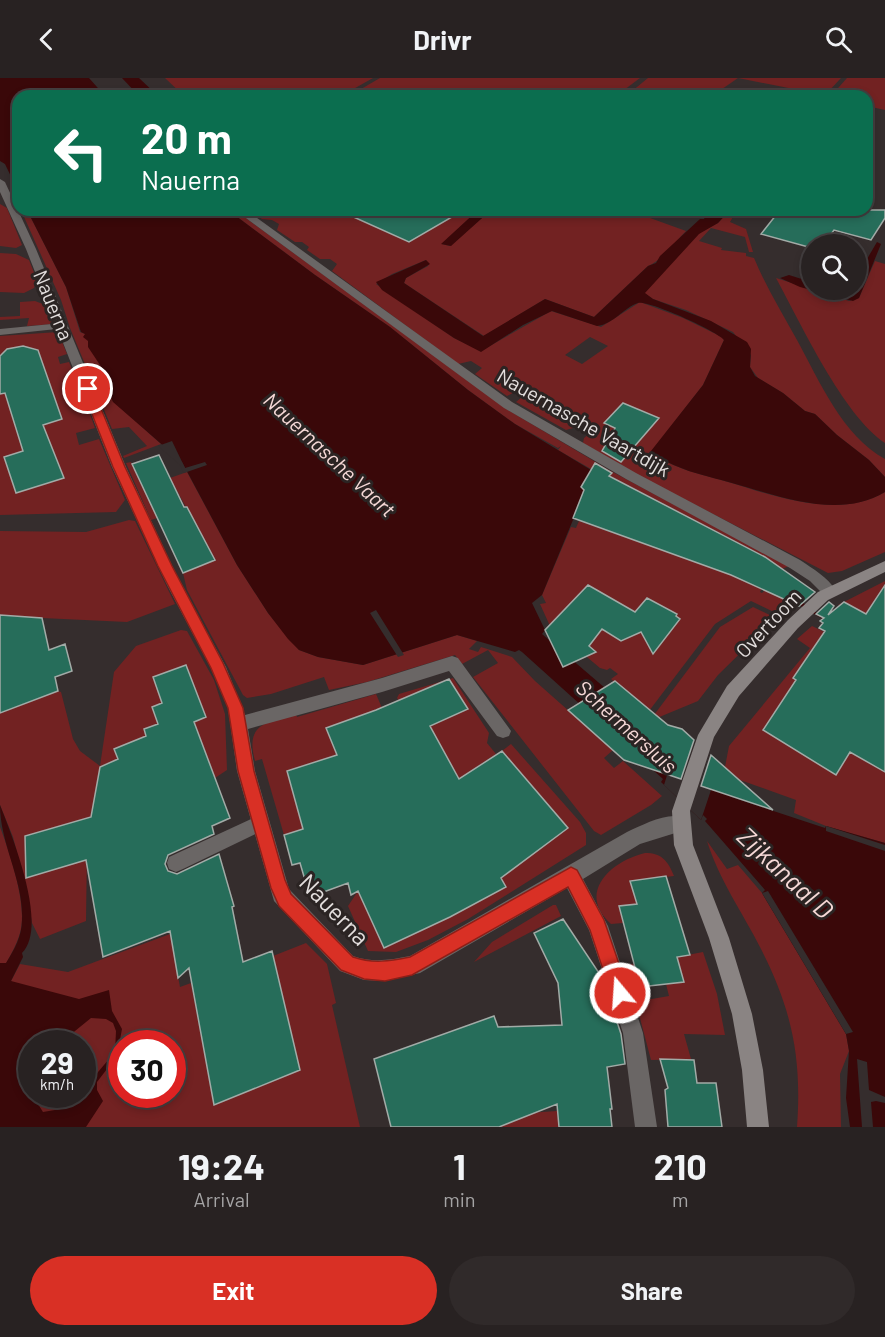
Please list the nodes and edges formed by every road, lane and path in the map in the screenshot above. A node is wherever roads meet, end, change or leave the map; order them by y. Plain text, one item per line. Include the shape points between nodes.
1 (0, 182) edge
2 (12, 206) edge
3 (17, 216) edge
4 (248, 216) edge
5 (62, 326) junction
6 (0, 332) edge
7 (885, 566) edge
8 (826, 593) junction
9 (238, 724) junction
10 (503, 731) dead end
11 (680, 818) junction
12 (260, 822) junction
13 (176, 863) dead end
14 (571, 876) junction
15 (646, 1127) edge
16 (758, 1127) edge

1 - 2 street, Nauerna
3 - 5 street, Nauerna
4 - 8 street, Nauernasche Vaartdijk via 508,405 795,564 815,577
5 - 6 street
5 - 9 street, Nauerna via 119,467 174,585 218,667 236,708
7 - 8 street, Overtoom
8 - 11 street, Overtoom via 734,692 706,735
9 - 10 street via 452,663
9 - 12 street, Nauerna
11 - 14 street, Nauerna via 634,836
11 - 16 street via 692,870 719,936 744,1020
12 - 13 street
12 - 14 street, Nauerna via 285,900 347,964 364,970 412,966
14 - 15 street via 598,927 633,1033

